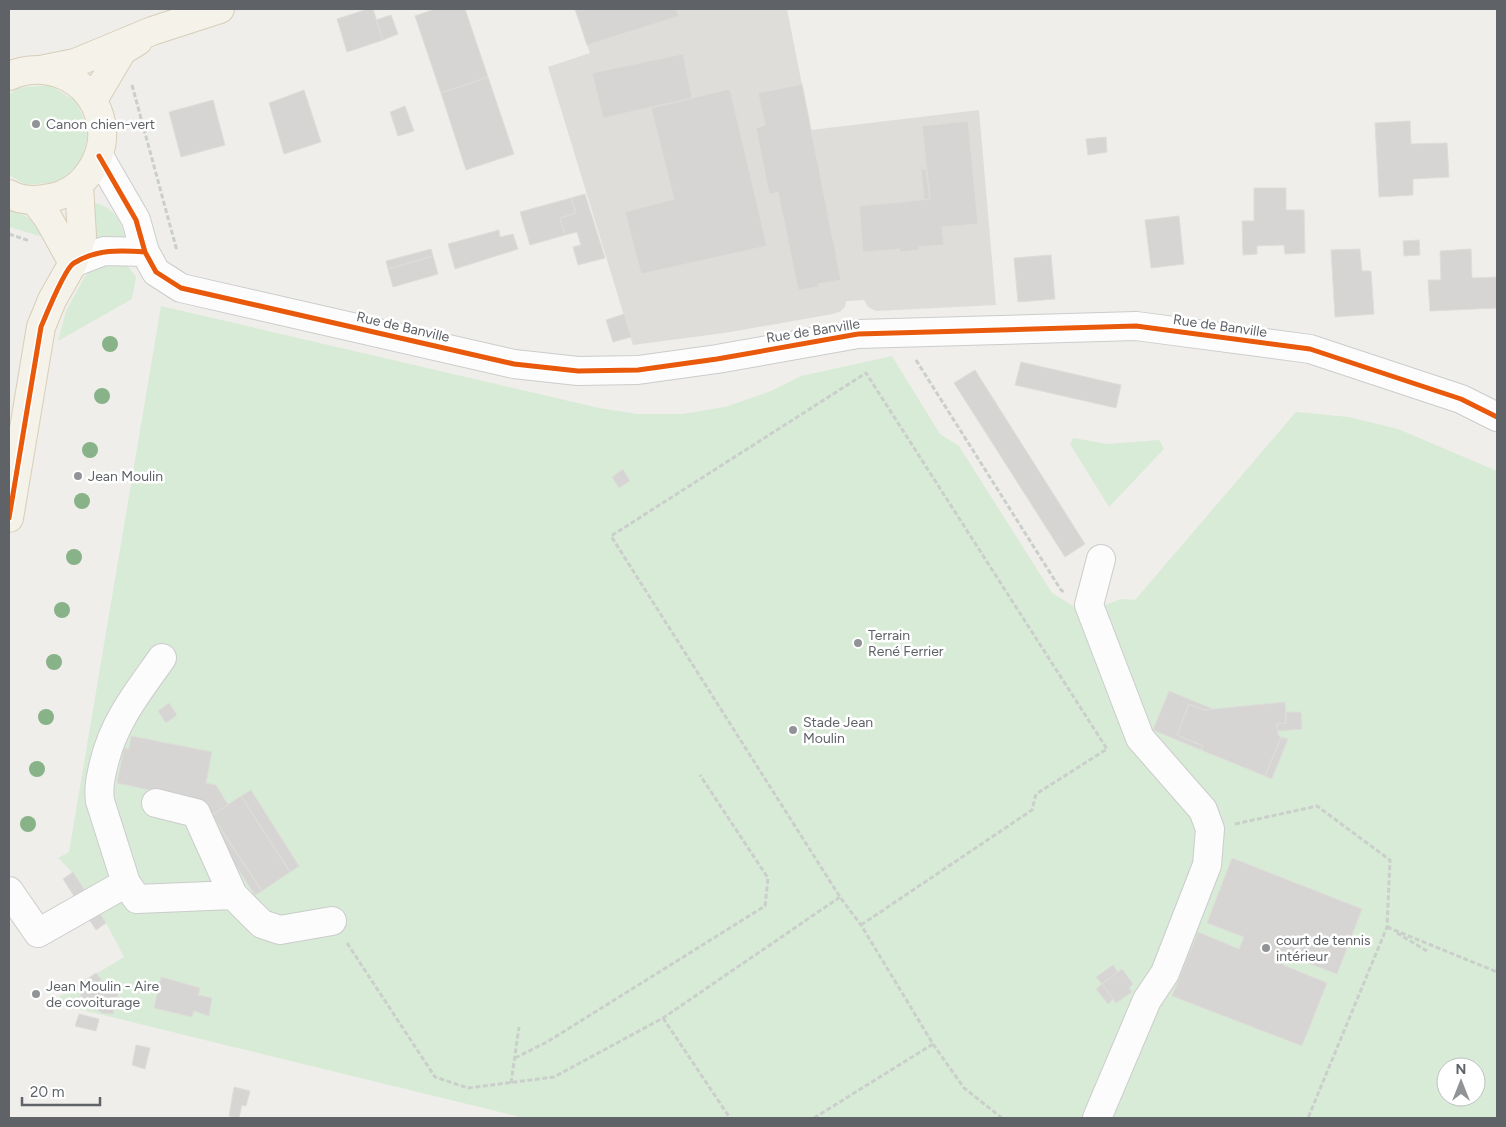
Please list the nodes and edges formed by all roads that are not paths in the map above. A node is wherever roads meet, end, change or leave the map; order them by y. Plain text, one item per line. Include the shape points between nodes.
1 (220, 9) edge
2 (152, 32) junction
3 (45, 69) junction
4 (9, 76) edge
5 (92, 100) junction
6 (99, 156) junction
7 (81, 182) junction
8 (9, 194) edge
9 (35, 201) junction
10 (125, 202) junction
11 (145, 252) junction
12 (73, 263) junction
13 (1497, 417) edge
14 (9, 518) edge
15 (1100, 559) dead end
16 (162, 658) dead end
17 (156, 803) dead end
18 (126, 883) junction
19 (9, 892) edge
20 (233, 895) junction
21 (332, 921) road end
22 (1097, 1118) edge

1 - 2 main road
2 - 3 main road via 75,63
2 - 5 main road via 122,51
3 - 4 main road via 22,70
3 - 5 main road via 64,75
5 - 6 main road via 100,118
6 - 7 main road
6 - 10 street, Rue de Banville
7 - 9 main road via 58,197
7 - 10 street
7 - 12 main road via 82,236
8 - 9 main road
9 - 12 main road
10 - 11 street, Rue de Banville via 136,220
11 - 12 street via 104,251
11 - 13 street, Rue de Banville via 156,272 181,288 514,364 578,371 638,370 858,334 1136,326 1310,349 1461,399
12 - 14 main road via 41,327
15 - 22 street via 1090,605 1140,738 1203,810 1210,829 1207,865 1165,973 1147,1000
16 - 18 street via 115,727 98,789
17 - 20 street via 196,813
18 - 19 street via 38,933
18 - 20 street via 137,899
20 - 21 street via 262,924 280,930

